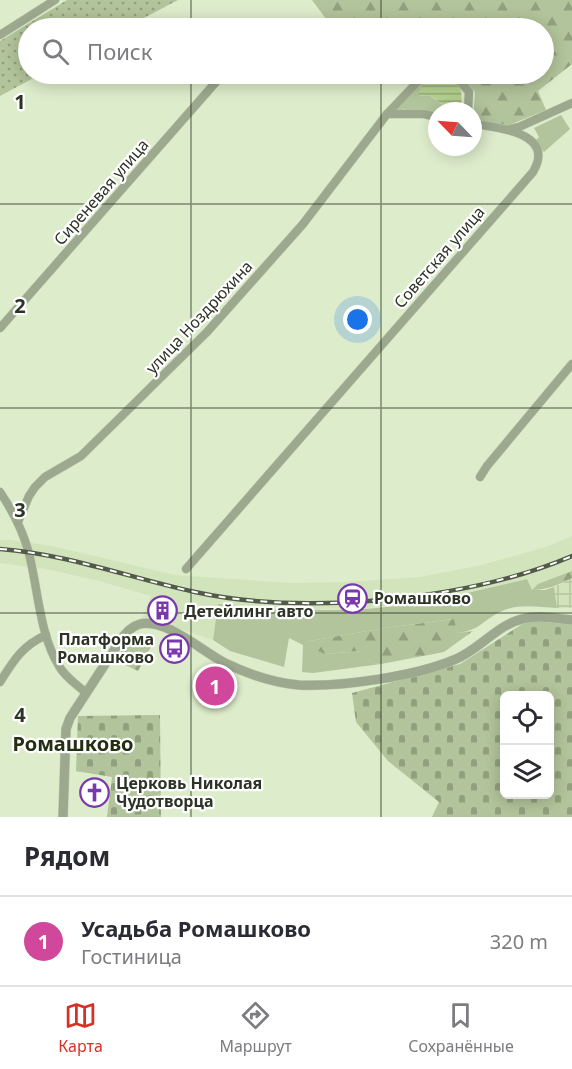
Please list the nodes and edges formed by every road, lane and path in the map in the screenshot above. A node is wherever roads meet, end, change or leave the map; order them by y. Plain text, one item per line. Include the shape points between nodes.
1 (55, 0) edge
2 (27, 18) edge
3 (18, 24) edge
4 (0, 35) edge
5 (214, 84) edge
6 (416, 84) edge
7 (462, 84) edge
8 (468, 102) edge
9 (572, 103) edge
10 (387, 114) junction
11 (428, 115) edge
12 (482, 125) edge
13 (510, 129) junction
14 (0, 328) edge
15 (572, 364) edge
16 (480, 477) dead end
17 (0, 492) edge
18 (4, 502) edge
19 (18, 522) junction
20 (186, 569) dead end
21 (572, 620) edge
22 (46, 634) junction
23 (0, 682) edge
24 (85, 692) junction
25 (63, 817) edge

1 - 2 street
3 - 4 street
5 - 14 street, Сиреневая улица
6 - 10 street, улица Ноздрюхина
7 - 8 street via 469,92
9 - 13 street
10 - 11 street
10 - 19 street, улица Ноздрюхина via 303,224 207,332 81,456 35,487
12 - 13 street, Советская улица
13 - 20 street, Советская улица via 533,144 538,152 533,172
15 - 16 street
17 - 18 street
18 - 19 street
19 - 22 street
21 - 24 street via 522,619 442,665 325,686 286,684 250,673 168,628 141,624 122,638
22 - 23 street via 23,649
22 - 24 street via 64,674
24 - 25 street via 66,729

